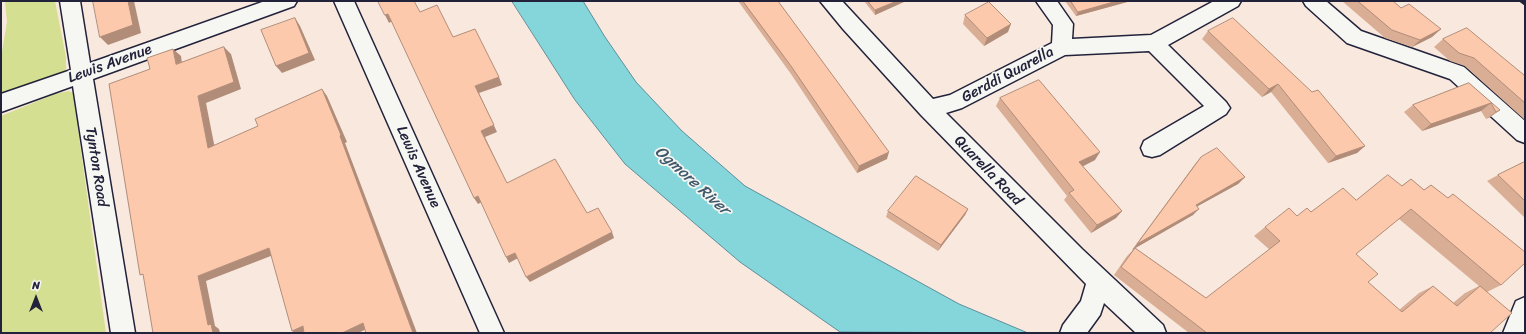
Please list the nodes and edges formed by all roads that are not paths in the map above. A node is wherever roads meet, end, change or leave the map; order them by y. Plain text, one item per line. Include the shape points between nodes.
1 (70, 1) edge
2 (287, 1) edge
3 (344, 1) edge
4 (830, 1) edge
5 (1046, 1) edge
6 (1231, 1) edge
7 (1313, 1) edge
8 (1154, 43) junction
9 (1062, 47) junction
10 (81, 75) junction
11 (1, 103) edge
12 (928, 109) junction
13 (1525, 134) edge
14 (1152, 148) dead end
15 (1098, 283) junction
16 (1525, 309) edge
17 (123, 333) edge
18 (492, 333) edge
19 (1072, 333) edge
20 (1154, 333) edge
21 (1515, 333) edge

1 - 10 street, Tynton Road
2 - 10 street, Lewis Avenue
3 - 18 street, Lewis Avenue
4 - 12 street, Quarella Road
5 - 9 street, Gerddi Quarella via 1063,24
6 - 8 street
7 - 13 street via 1354,37 1457,73
8 - 9 street
8 - 14 street via 1219,108
9 - 12 street, Gerddi Quarella via 955,102
10 - 11 street, Lewis Avenue
10 - 17 street, Tynton Road
12 - 15 street, Quarella Road
15 - 19 street via 1091,307
15 - 20 street, Quarella Road
16 - 21 street

